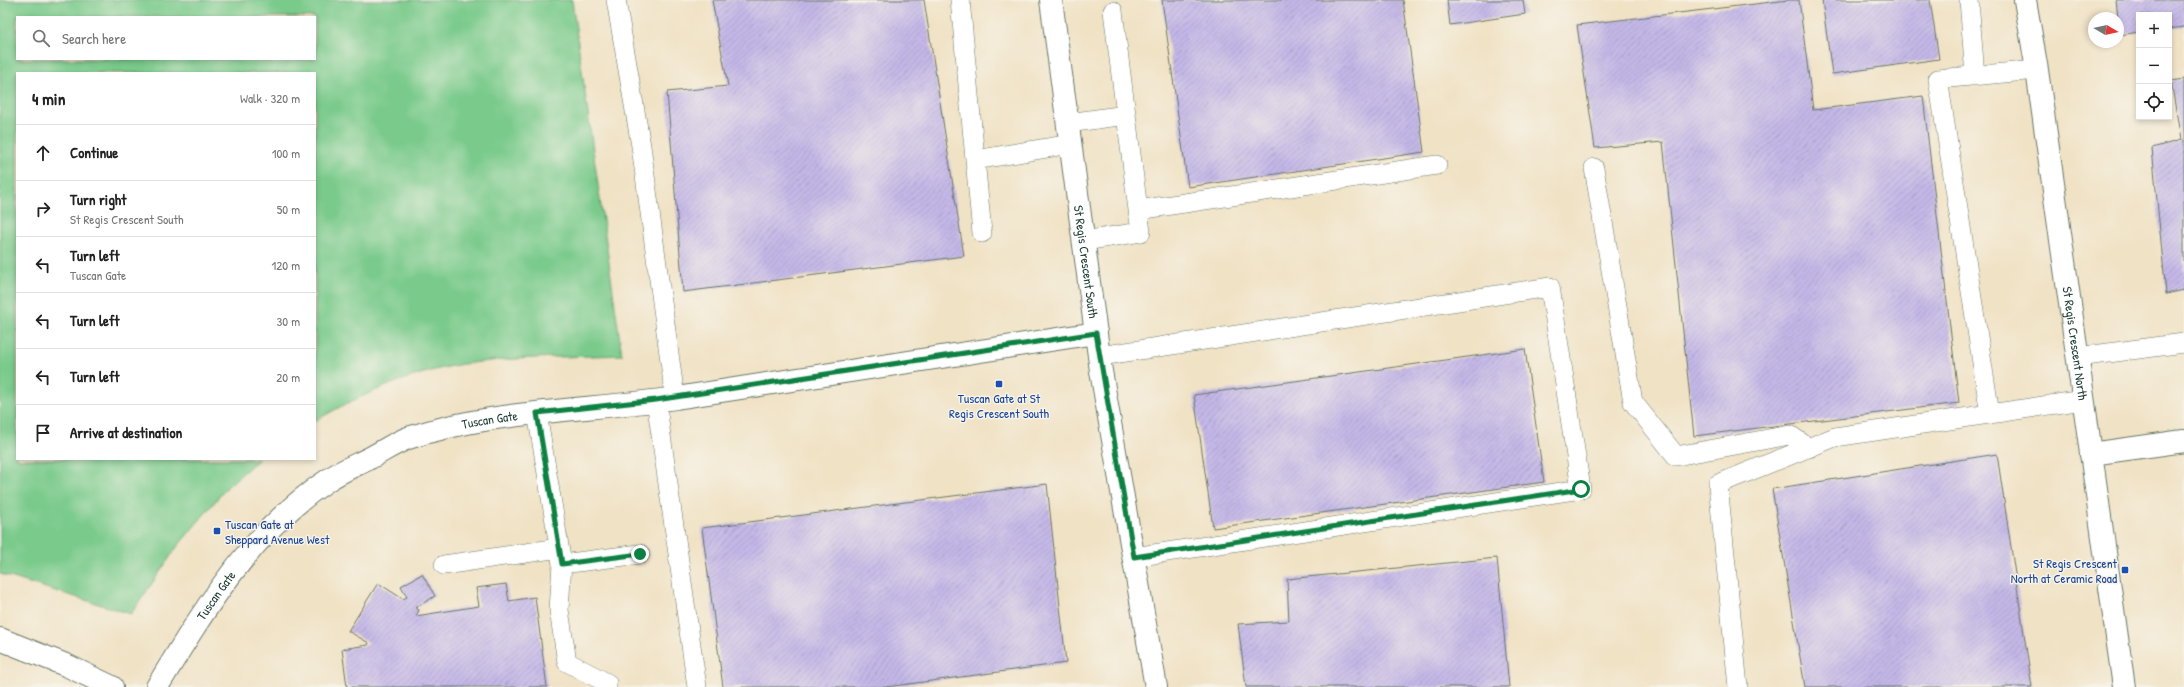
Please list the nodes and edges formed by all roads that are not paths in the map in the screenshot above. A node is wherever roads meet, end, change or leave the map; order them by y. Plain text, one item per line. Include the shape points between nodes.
1 (616, 0) edge
2 (960, 0) edge
3 (1051, 0) edge
4 (1969, 0) edge
5 (2025, 0) edge
6 (1113, 11) dead end
7 (2037, 70) junction
8 (1975, 76) junction
9 (1126, 115) junction
10 (1068, 123) junction
11 (1071, 144) junction
12 (975, 160) junction
13 (1437, 165) dead end
14 (1594, 168) dead end
15 (1138, 210) junction
16 (982, 233) dead end
17 (1084, 241) junction
18 (1096, 333) junction
19 (2184, 343) edge
20 (1100, 356) junction
21 (2078, 357) junction
22 (666, 399) junction
23 (2083, 400) junction
24 (537, 413) junction
25 (1990, 414) junction
26 (2184, 441) edge
27 (1809, 448) junction
28 (2091, 454) junction
29 (640, 554) dead end
30 (561, 556) junction
31 (1134, 557) junction
32 (444, 565) dead end
33 (0, 640) edge
34 (112, 687) edge
35 (157, 687) edge
36 (607, 687) edge
37 (697, 687) edge
38 (1156, 687) edge
39 (1738, 687) edge
40 (2124, 687) edge

1 - 22 lane via 641,146
2 - 12 lane
3 - 10 street, St Regis Crescent South
4 - 8 lane
5 - 7 street, St Regis Crescent North
6 - 9 lane
7 - 8 lane
7 - 21 street, St Regis Crescent North
8 - 25 lane via 1938,79
9 - 10 lane
9 - 15 lane
10 - 11 street, St Regis Crescent South
11 - 12 lane
11 - 17 street, St Regis Crescent South
12 - 16 lane
13 - 15 lane
14 - 27 lane via 1633,402 1676,456 1790,435
15 - 17 lane via 1141,232
17 - 18 street, St Regis Crescent South
18 - 20 street, St Regis Crescent South
18 - 22 street, Tuscan Gate
19 - 21 lane
20 - 31 street, St Regis Crescent South
20 - 31 lane via 1550,287 1581,489
21 - 23 street, St Regis Crescent North
22 - 24 street, Tuscan Gate
22 - 37 lane
23 - 25 lane
23 - 28 street, St Regis Crescent North
24 - 30 lane
24 - 35 street, Tuscan Gate via 462,425 406,439 329,479 297,504 267,533 228,578 188,634
25 - 27 lane via 1835,438
26 - 28 street
27 - 39 lane via 1718,484
28 - 40 street, St Regis Crescent North
29 - 30 lane
30 - 32 lane
30 - 36 lane via 559,610 567,662 607,683
31 - 38 street, St Regis Crescent South
33 - 34 street via 68,666

